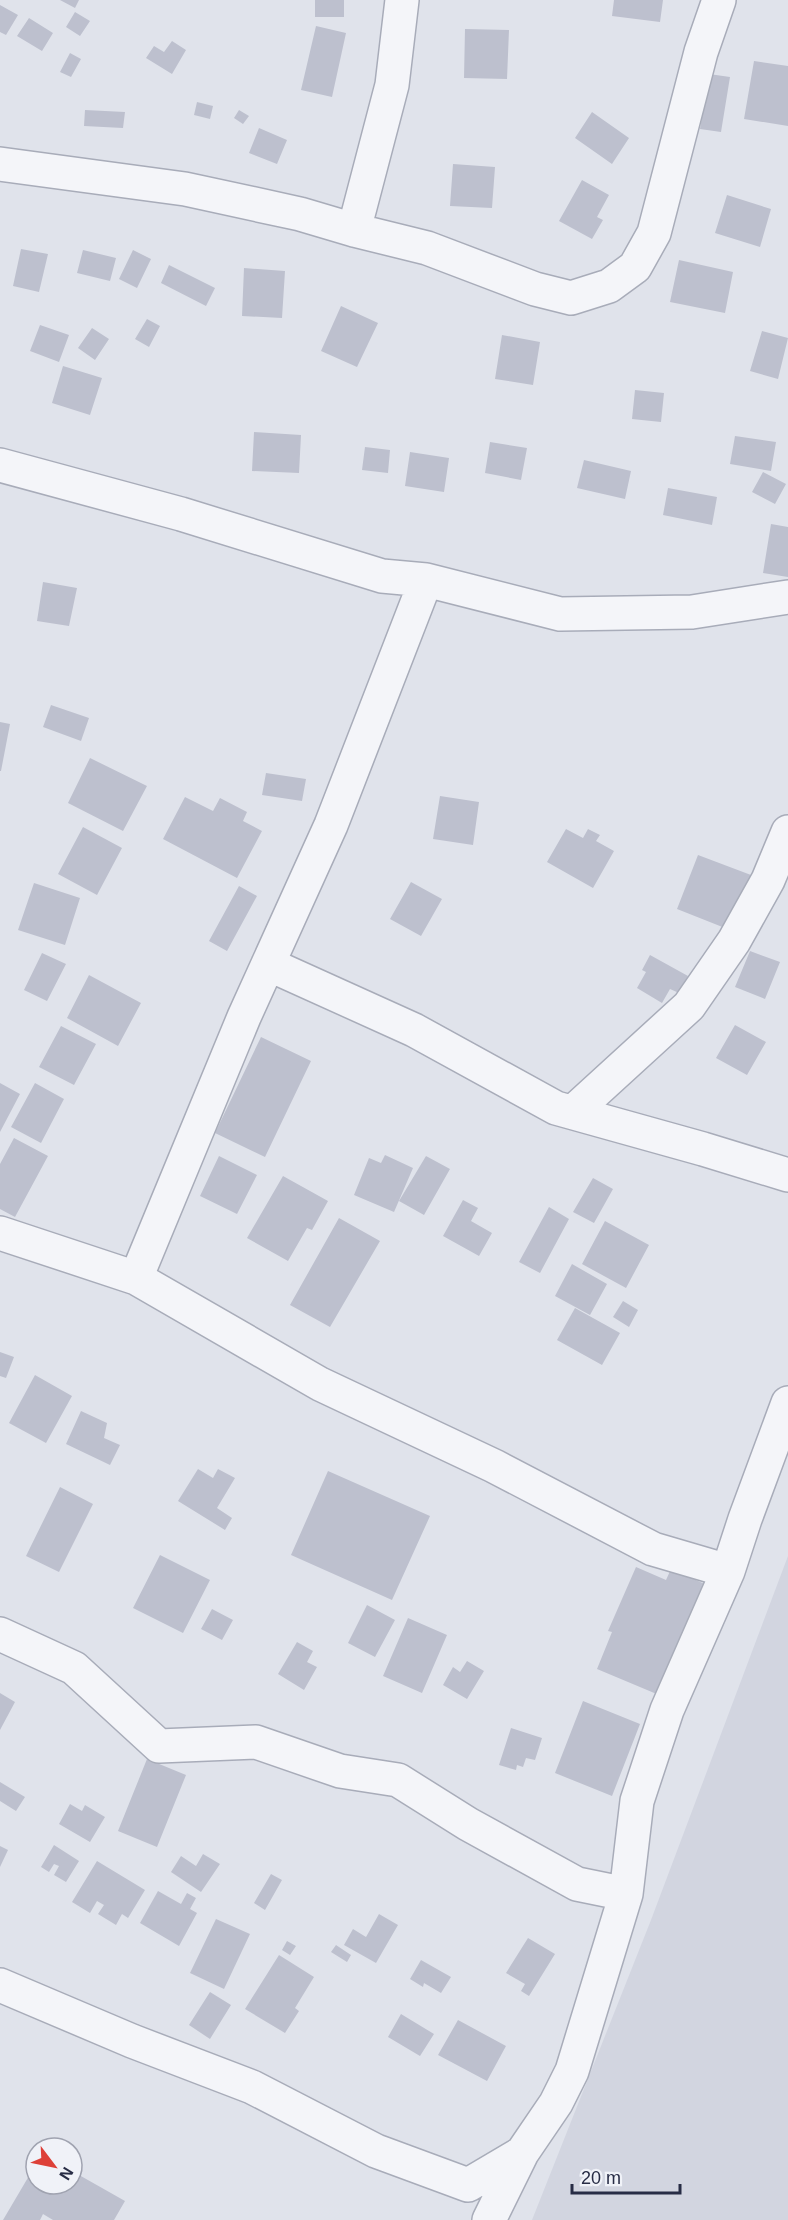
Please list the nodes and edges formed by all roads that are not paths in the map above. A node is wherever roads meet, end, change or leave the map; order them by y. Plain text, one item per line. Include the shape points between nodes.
1 (402, 0) edge
2 (719, 0) edge
3 (0, 164) edge
4 (354, 230) junction
5 (0, 465) edge
6 (426, 580) junction
7 (788, 597) edge
8 (788, 832) edge
9 (268, 964) junction
10 (573, 1112) junction
11 (788, 1175) edge
12 (0, 1233) edge
13 (136, 1278) junction
14 (788, 1403) edge
15 (728, 1571) junction
16 (0, 1634) edge
17 (626, 1894) junction
18 (0, 1985) edge
19 (522, 2153) junction
20 (489, 2220) edge

1 - 4 street via 392,85
2 - 4 street via 701,52 654,233 635,267 609,286 571,298 535,289 426,248
3 - 4 street via 185,189 300,213
5 - 6 street via 181,513 382,576
6 - 7 street via 560,614 692,612
6 - 9 street via 331,825
8 - 10 street via 768,880 735,941 689,1006
9 - 10 street via 414,1030 556,1108
9 - 13 street
10 - 11 street
12 - 13 street
13 - 15 street via 320,1384 494,1466 653,1549
14 - 15 street
15 - 17 street via 667,1710 637,1801
16 - 17 street via 74,1668 159,1746 256,1742 340,1771 398,1780 577,1884
17 - 19 street via 572,2072
18 - 19 street via 132,2042 252,2087 376,2151 468,2185
19 - 20 street

